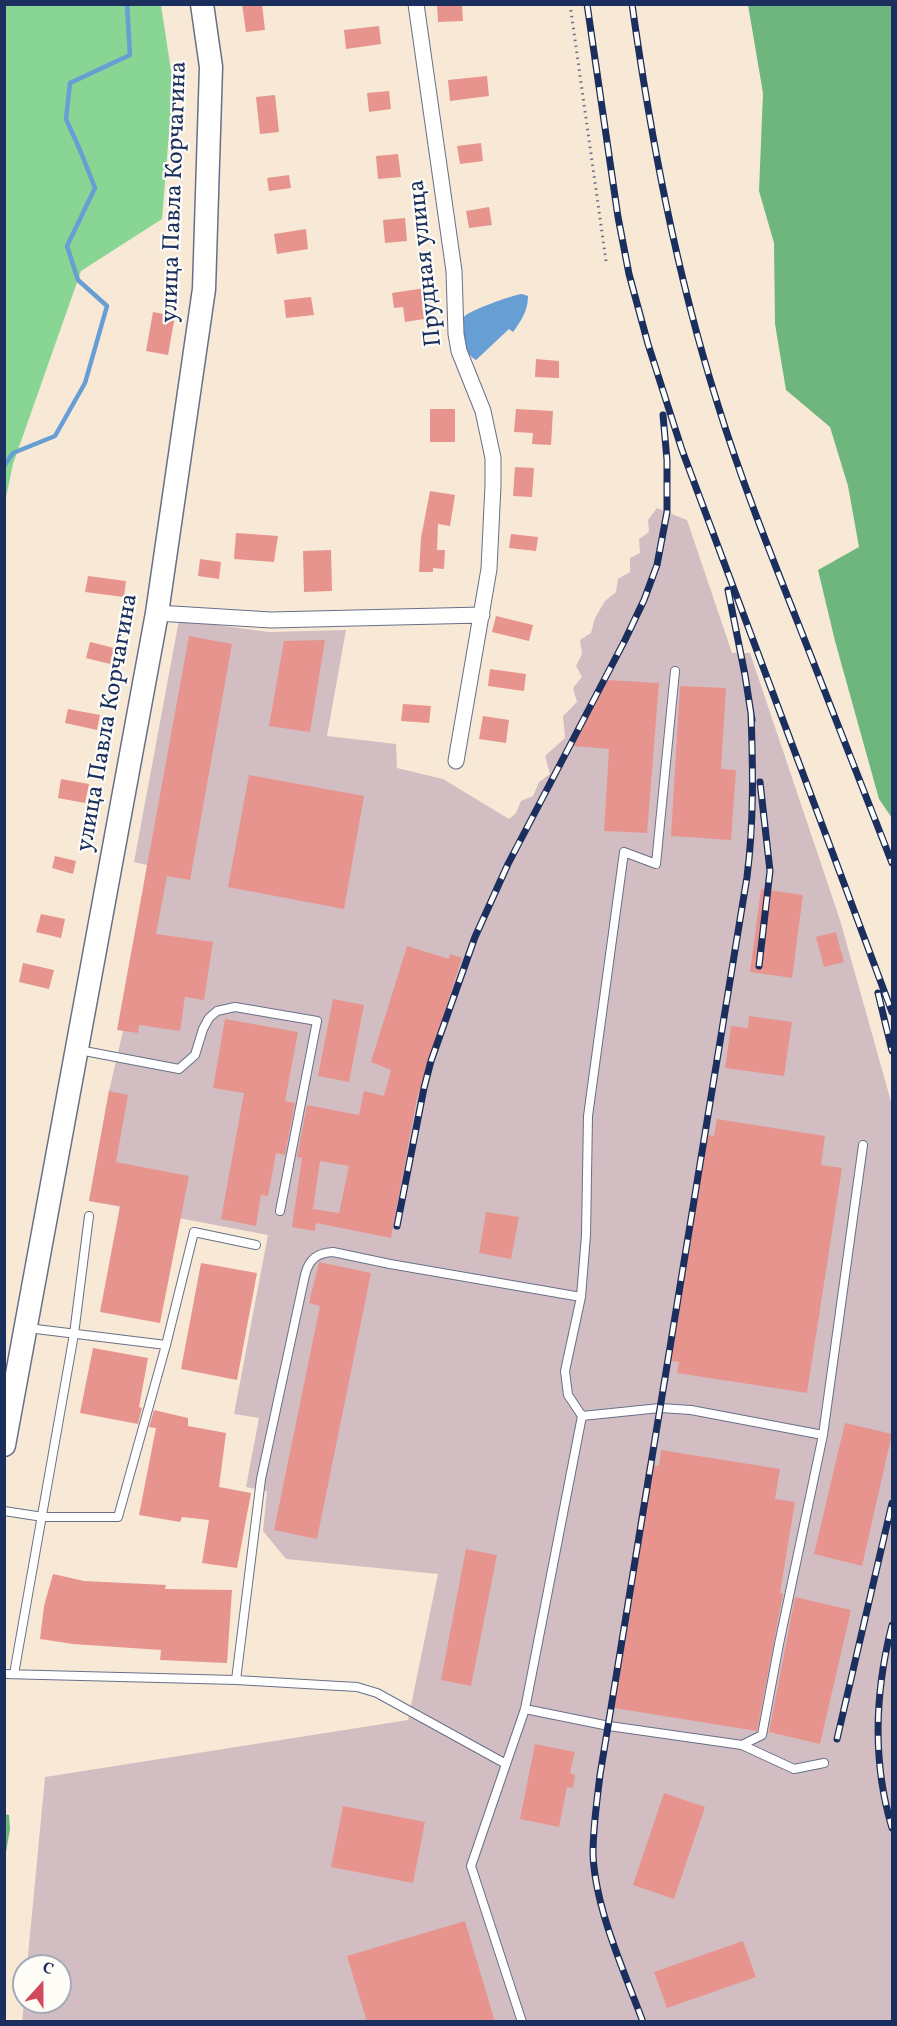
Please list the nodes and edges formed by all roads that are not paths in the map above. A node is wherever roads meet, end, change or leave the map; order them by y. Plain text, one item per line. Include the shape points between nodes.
1 (202, 4) edge
2 (416, 4) edge
3 (157, 613) junction
4 (482, 615) junction
5 (675, 671) dead end
6 (456, 761) dead end
7 (77, 1050) junction
8 (863, 1145) dead end
9 (280, 1211) dead end
10 (89, 1216) dead end
11 (256, 1245) dead end
12 (581, 1296) junction
13 (27, 1327) junction
14 (75, 1334) junction
15 (166, 1345) junction
16 (582, 1416) junction
17 (823, 1435) junction
18 (4, 1445) edge
19 (4, 1512) edge
20 (43, 1517) junction
21 (4, 1674) edge
22 (14, 1674) junction
23 (236, 1680) junction
24 (525, 1709) junction
25 (742, 1744) junction
26 (824, 1763) dead end
27 (506, 1764) junction
28 (522, 2022) edge

1 - 3 main road, улица Павла Корчагина via 211,67 204,289
2 - 4 street, Прудная улица via 454,271 456,334 483,411 493,458 491,543
3 - 4 street via 271,620
3 - 7 main road, улица Павла Корчагина
4 - 6 street, Прудная улица
5 - 12 lane via 656,864 624,852 588,1116
7 - 9 lane via 179,1069 195,1055 209,1017 222,1009 235,1007 317,1022
7 - 13 main road, улица Павла Корчагина
8 - 17 lane
10 - 14 lane
11 - 15 lane via 194,1232
12 - 16 lane via 565,1371 568,1395
12 - 23 lane via 333,1252 312,1259 305,1275 261,1479
13 - 14 lane
13 - 18 main road, улица Павла Корчагина
14 - 15 lane
14 - 20 lane
15 - 20 lane via 118,1517
16 - 17 lane via 660,1408 691,1410
16 - 24 lane
17 - 25 lane via 762,1735
19 - 20 lane
20 - 22 lane
21 - 22 lane
22 - 23 lane
23 - 27 lane via 339,1686 377,1693
24 - 25 lane via 609,1726
24 - 27 lane
25 - 26 lane via 794,1769
27 - 28 lane via 471,1866

